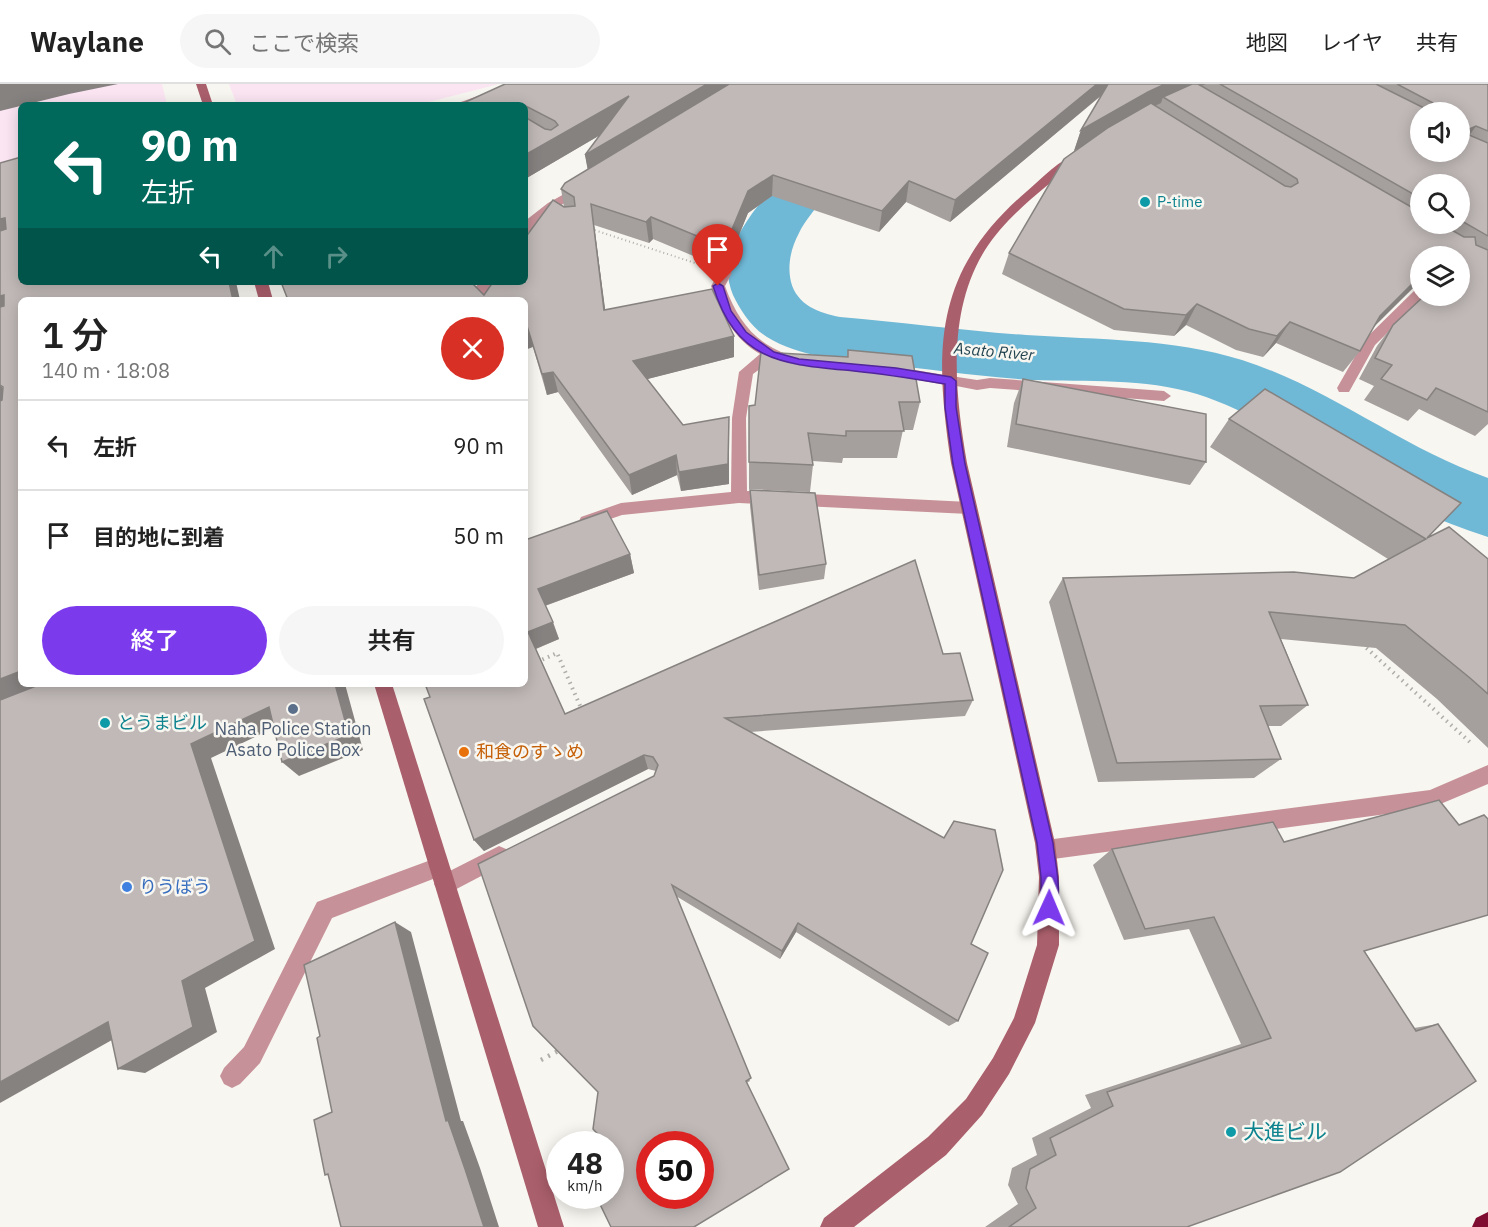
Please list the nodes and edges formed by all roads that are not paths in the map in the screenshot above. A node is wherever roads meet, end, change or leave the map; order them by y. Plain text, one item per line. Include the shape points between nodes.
1 (201, 84) edge
2 (524, 84) edge
3 (207, 102) edge
4 (480, 102) edge
5 (1084, 152) edge
6 (594, 181) edge
7 (548, 209) junction
8 (573, 223) edge
9 (528, 225) edge
10 (726, 273) edge
11 (486, 285) edge
12 (475, 297) edge
13 (1410, 303) edge
14 (770, 354) junction
15 (808, 363) edge
16 (878, 370) edge
17 (951, 375) junction
18 (1344, 388) dead end
19 (1164, 396) dead end
20 (739, 497) junction
21 (969, 508) junction
22 (576, 525) edge
23 (384, 687) edge
24 (1488, 774) edge
25 (521, 845) edge
26 (1046, 850) junction
27 (442, 876) junction
28 (232, 1076) dead end
29 (550, 1227) edge
30 (833, 1227) edge

1 - 3 main road
2 - 4 street
5 - 17 main road via 1032,192 978,250 963,282 952,325
6 - 7 street
7 - 8 street
7 - 9 street
10 - 14 street via 718,286 726,311 743,334
11 - 12 street
13 - 18 street via 1370,342
14 - 15 street
14 - 20 street via 746,372 739,418
16 - 17 street
17 - 19 street via 977,385
17 - 21 main road via 954,434
20 - 21 street
20 - 22 street via 621,509
21 - 26 main road
23 - 27 main road
24 - 26 street via 1431,799
25 - 27 street
26 - 30 main road via 1047,945 1024,1023 1001,1066 974,1107 937,1146
27 - 28 street via 325,910 252,1055
27 - 29 main road

